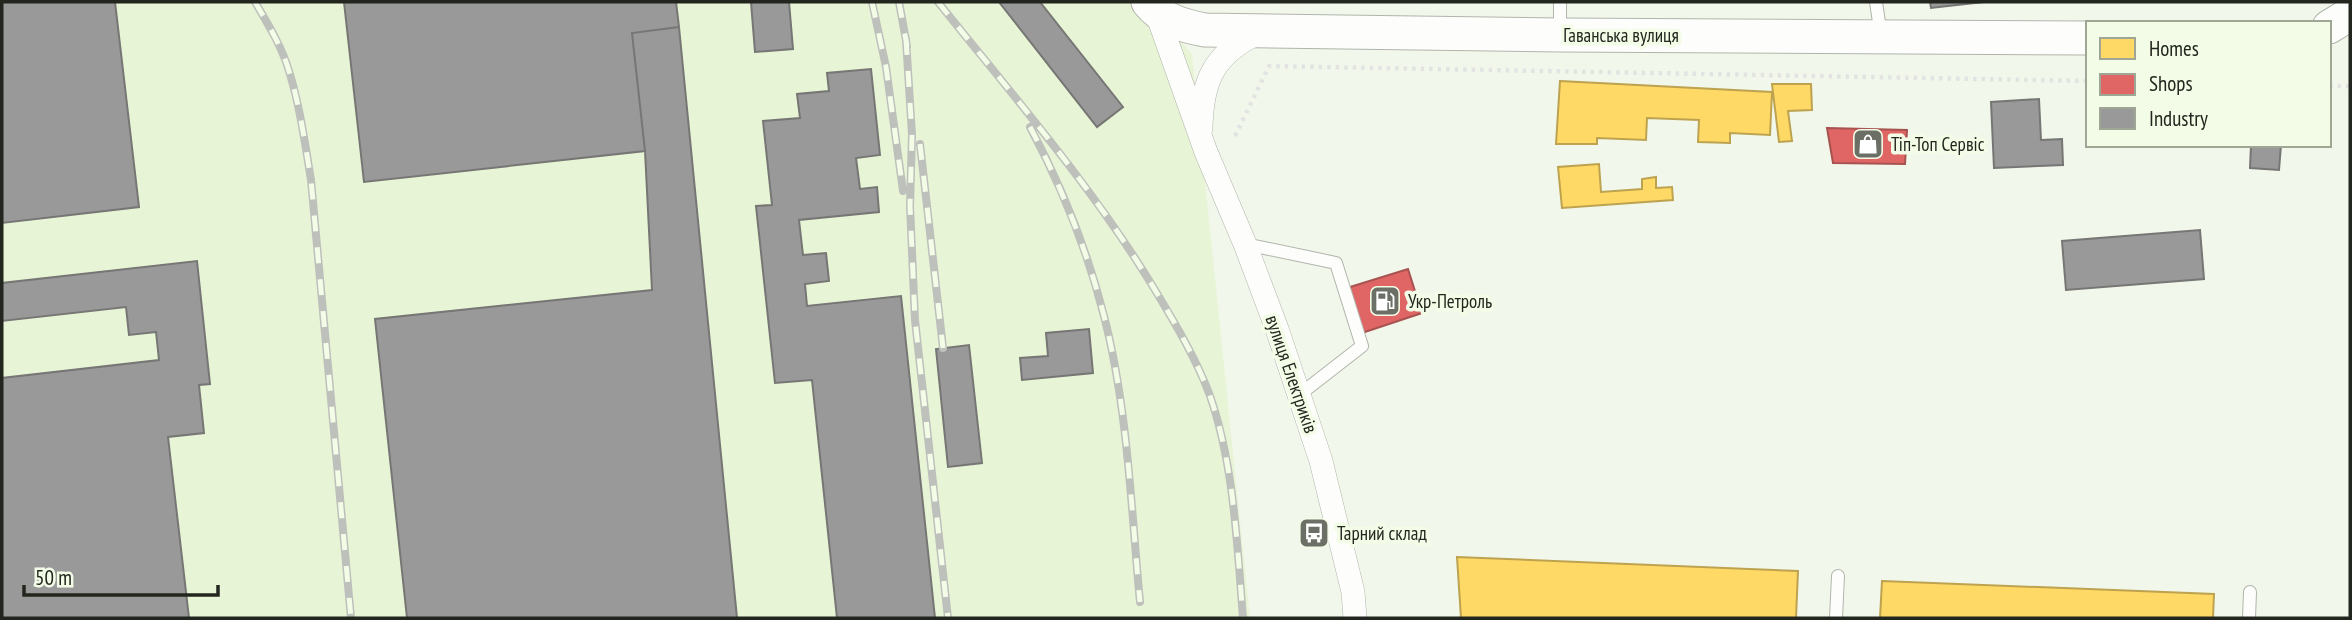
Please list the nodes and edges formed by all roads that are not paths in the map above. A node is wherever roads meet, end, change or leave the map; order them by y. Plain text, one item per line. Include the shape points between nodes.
1 (1560, 2) edge
2 (1876, 2) edge
3 (1153, 8) edge
4 (2350, 14) edge
5 (2331, 26) edge
6 (1263, 31) junction
7 (1560, 35) junction
8 (1881, 37) junction
9 (2086, 38) edge
10 (2331, 39) edge
11 (2350, 39) edge
12 (1201, 138) junction
13 (1245, 244) junction
14 (1299, 395) junction
15 (1838, 576) dead end
16 (2250, 592) dead end
17 (1355, 618) edge
18 (1836, 618) edge
19 (2249, 618) edge

1 - 7 lane
2 - 8 lane
3 - 6 street, Гаванська вулиця via 1186,27
3 - 12 street, вулиця Електриків
4 - 5 street
6 - 7 street, Гаванська вулиця
6 - 12 street, вулиця Електриків via 1219,60 1202,107
7 - 8 street, Гаванська вулиця
8 - 9 street, Гаванська вулиця
10 - 11 street
12 - 13 street, вулиця Електриків
13 - 14 street, вулиця Електриків
13 - 14 lane via 1336,264 1362,346
14 - 17 street, вулиця Електриків via 1321,461 1353,592
15 - 18 lane
16 - 19 lane

